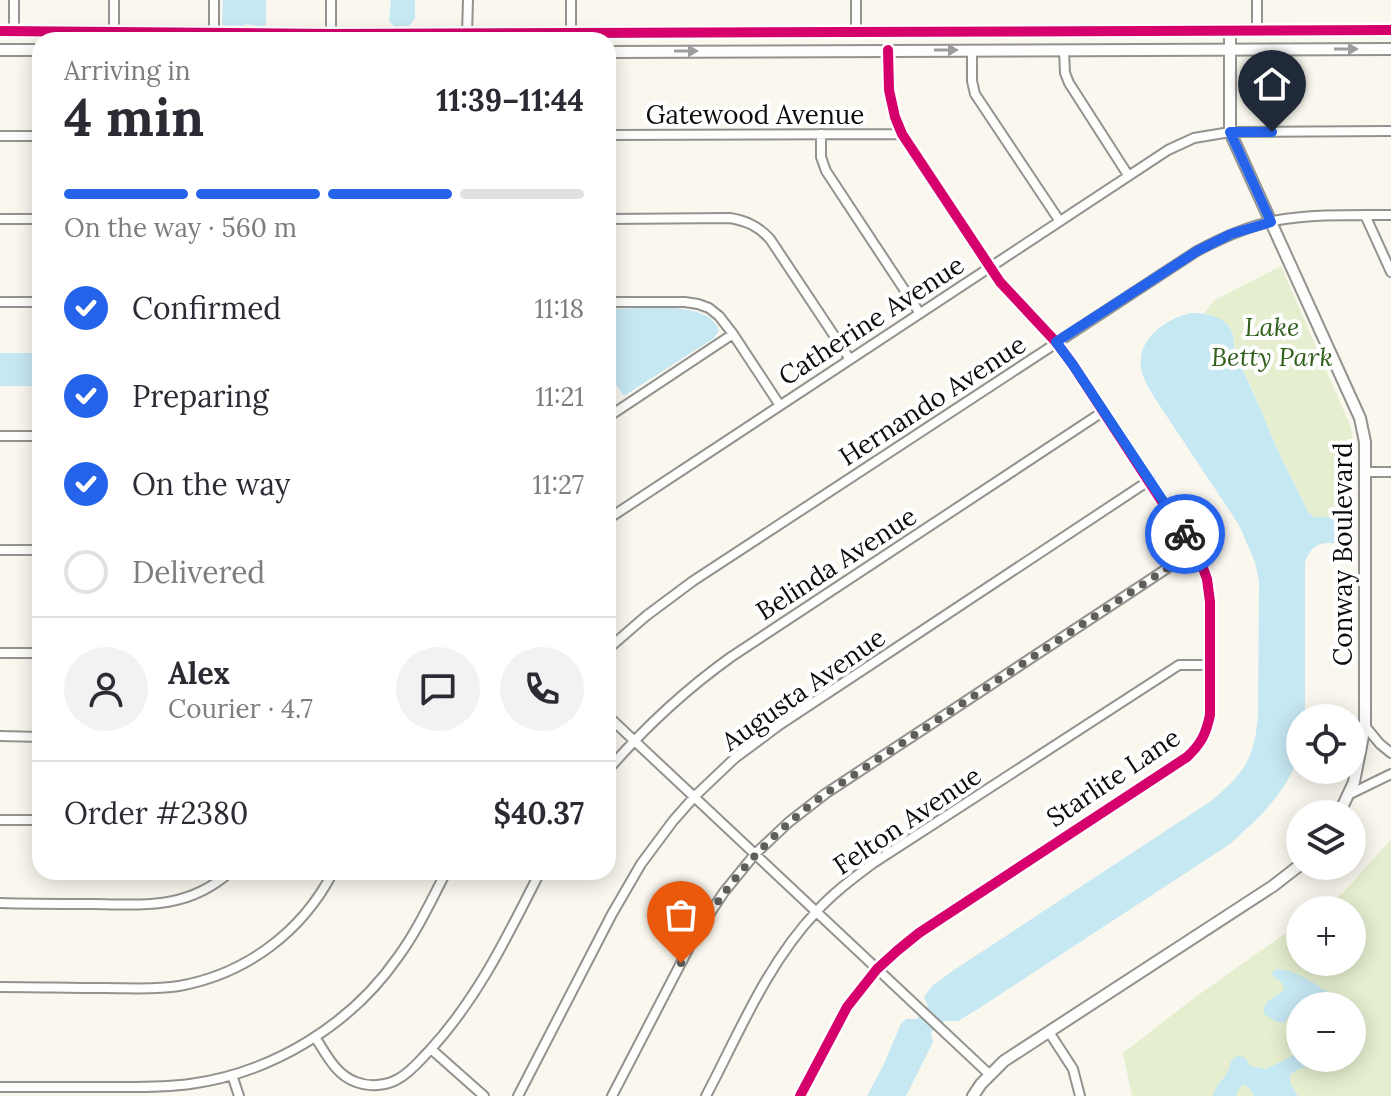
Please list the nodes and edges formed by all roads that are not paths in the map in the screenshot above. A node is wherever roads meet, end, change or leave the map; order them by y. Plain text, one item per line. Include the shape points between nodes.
1 (14, 0) edge
2 (114, 0) edge
3 (214, 0) edge
4 (331, 0) edge
5 (468, 0) edge
6 (571, 0) edge
7 (856, 0) edge
8 (1257, 0) edge
9 (1257, 30) junction
10 (1391, 30) edge
11 (0, 31) edge
12 (14, 31) junction
13 (1230, 31) junction
14 (114, 32) joint
15 (214, 32) edge
16 (331, 32) edge
17 (467, 32) edge
18 (571, 32) edge
19 (856, 32) junction
20 (616, 36) edge
21 (1230, 49) junction
22 (1391, 49) edge
23 (0, 50) edge
24 (32, 50) edge
25 (888, 50) junction
26 (972, 50) junction
27 (1064, 50) junction
28 (616, 52) edge
29 (1391, 131) edge
30 (1230, 132) junction
31 (821, 134) junction
32 (902, 134) junction
33 (616, 135) edge
34 (0, 136) edge
35 (32, 136) edge
36 (1128, 175) junction
37 (1365, 215) junction
38 (1391, 215) edge
39 (0, 219) edge
40 (32, 219) edge
41 (616, 219) edge
42 (1059, 220) junction
43 (1271, 222) junction
44 (989, 266) junction
45 (1391, 272) edge
46 (0, 302) edge
47 (32, 302) edge
48 (616, 302) edge
49 (919, 312) junction
50 (733, 334) junction
51 (1056, 342) junction
52 (849, 358) junction
53 (779, 404) junction
54 (1104, 411) junction
55 (616, 412) edge
56 (0, 436) edge
57 (32, 436) edge
58 (1366, 472) junction
59 (1391, 472) edge
60 (1150, 480) junction
61 (616, 514) edge
62 (0, 550) edge
63 (32, 550) edge
64 (1195, 550) junction
65 (616, 642) edge
66 (0, 653) edge
67 (32, 653) edge
68 (1209, 665) junction
69 (1365, 704) edge
70 (616, 723) edge
71 (1366, 727) edge
72 (0, 736) edge
73 (32, 737) edge
74 (634, 739) junction
75 (1391, 753) edge
76 (616, 760) edge
77 (1391, 774) edge
78 (1353, 784) edge
79 (1350, 794) junction
80 (695, 796) junction
81 (1347, 800) edge
82 (0, 820) edge
83 (32, 820) edge
84 (755, 854) junction
85 (1286, 876) edge
86 (219, 880) edge
87 (328, 880) edge
88 (442, 880) edge
89 (536, 880) edge
90 (0, 903) edge
91 (816, 911) junction
92 (877, 969) junction
93 (0, 987) edge
94 (1049, 1032) junction
95 (315, 1037) junction
96 (431, 1049) junction
97 (989, 1074) junction
98 (232, 1075) junction
99 (0, 1087) edge
100 (239, 1096) edge
101 (484, 1096) edge
102 (518, 1096) edge
103 (612, 1096) edge
104 (706, 1096) edge
105 (800, 1096) edge
106 (973, 1096) edge
107 (1080, 1096) edge

1 - 12 street
2 - 14 street
3 - 15 street
4 - 16 street
5 - 17 street
6 - 18 street
7 - 19 street
8 - 9 street
9 - 10 street
9 - 13 street
11 - 12 street
12 - 14 street
13 - 19 street
13 - 21 street, Conway Boulevard
19 - 20 street
21 -> 22 street
21 - 27 street
21 - 30 street, Conway Boulevard
23 - 24 street
25 -> 26 street
28 -> 25 street
25 - 32 street, Starlite Lane via 889,90
26 - 27 street
26 - 42 street via 975,94
27 - 36 street via 1069,83
29 - 30 street, Catherine Avenue
30 - 36 street, Catherine Avenue via 1184,142
30 - 43 street, Conway Boulevard
31 - 32 street, Gatewood Avenue
31 - 33 street, Gatewood Avenue
31 - 49 street via 826,171
32 - 44 street, Starlite Lane
34 - 35 street
36 - 42 street, Catherine Avenue
37 - 38 street, Hernando Avenue
37 - 43 street, Hernando Avenue
37 - 45 street
39 - 40 street
41 - 52 street via 730,218 760,228
42 - 44 street, Catherine Avenue
43 - 51 street, Hernando Avenue via 1197,251
43 - 58 street, Conway Boulevard via 1360,418
44 - 49 street, Catherine Avenue
44 - 51 street, Starlite Lane
46 - 47 street
48 - 50 street via 698,304 719,316
49 - 52 street, Catherine Avenue
50 - 53 street
50 - 55 street
51 - 54 street, Starlite Lane
51 - 65 street, Hernando Avenue via 693,581
52 - 53 street, Catherine Avenue
53 - 61 street, Catherine Avenue
54 - 60 street, Starlite Lane
54 - 74 street, Belinda Avenue via 731,657
56 - 57 street
58 - 59 street
58 - 69 street, Conway Boulevard
60 - 64 street, Starlite Lane
60 - 80 street, Augusta Avenue via 778,726
62 - 63 street
64 - 68 street, Starlite Lane via 1209,590
64 - 84 street via 825,794
66 - 67 street
68 - 91 street, Felton Avenue via 1179,665 872,864
68 - 92 street, Starlite Lane via 1210,715 1199,746 919,933
70 - 74 street
71 - 75 street
72 - 73 street
74 - 76 street, Belinda Avenue
74 - 80 street
77 - 79 street
78 - 79 street, Conway Boulevard
79 - 81 street, Conway Boulevard
80 - 84 street
80 - 102 street, Augusta Avenue via 627,887
82 - 83 street
84 - 91 street
84 - 103 street via 695,936
85 - 94 street
86 - 90 street via 194,895 162,904
87 - 93 street via 292,928 258,956 219,975 151,988
88 - 95 street via 397,960 366,997
89 - 96 street via 481,984
91 - 92 street
91 - 104 street, Felton Avenue via 767,978
92 - 97 street
92 - 105 street, Starlite Lane via 840,1019
94 - 97 street
94 - 107 street via 1073,1069
95 - 96 street via 343,1074 370,1085 396,1080
95 - 98 street
96 - 101 street
97 - 106 street
98 - 99 street via 152,1087
98 - 100 street

